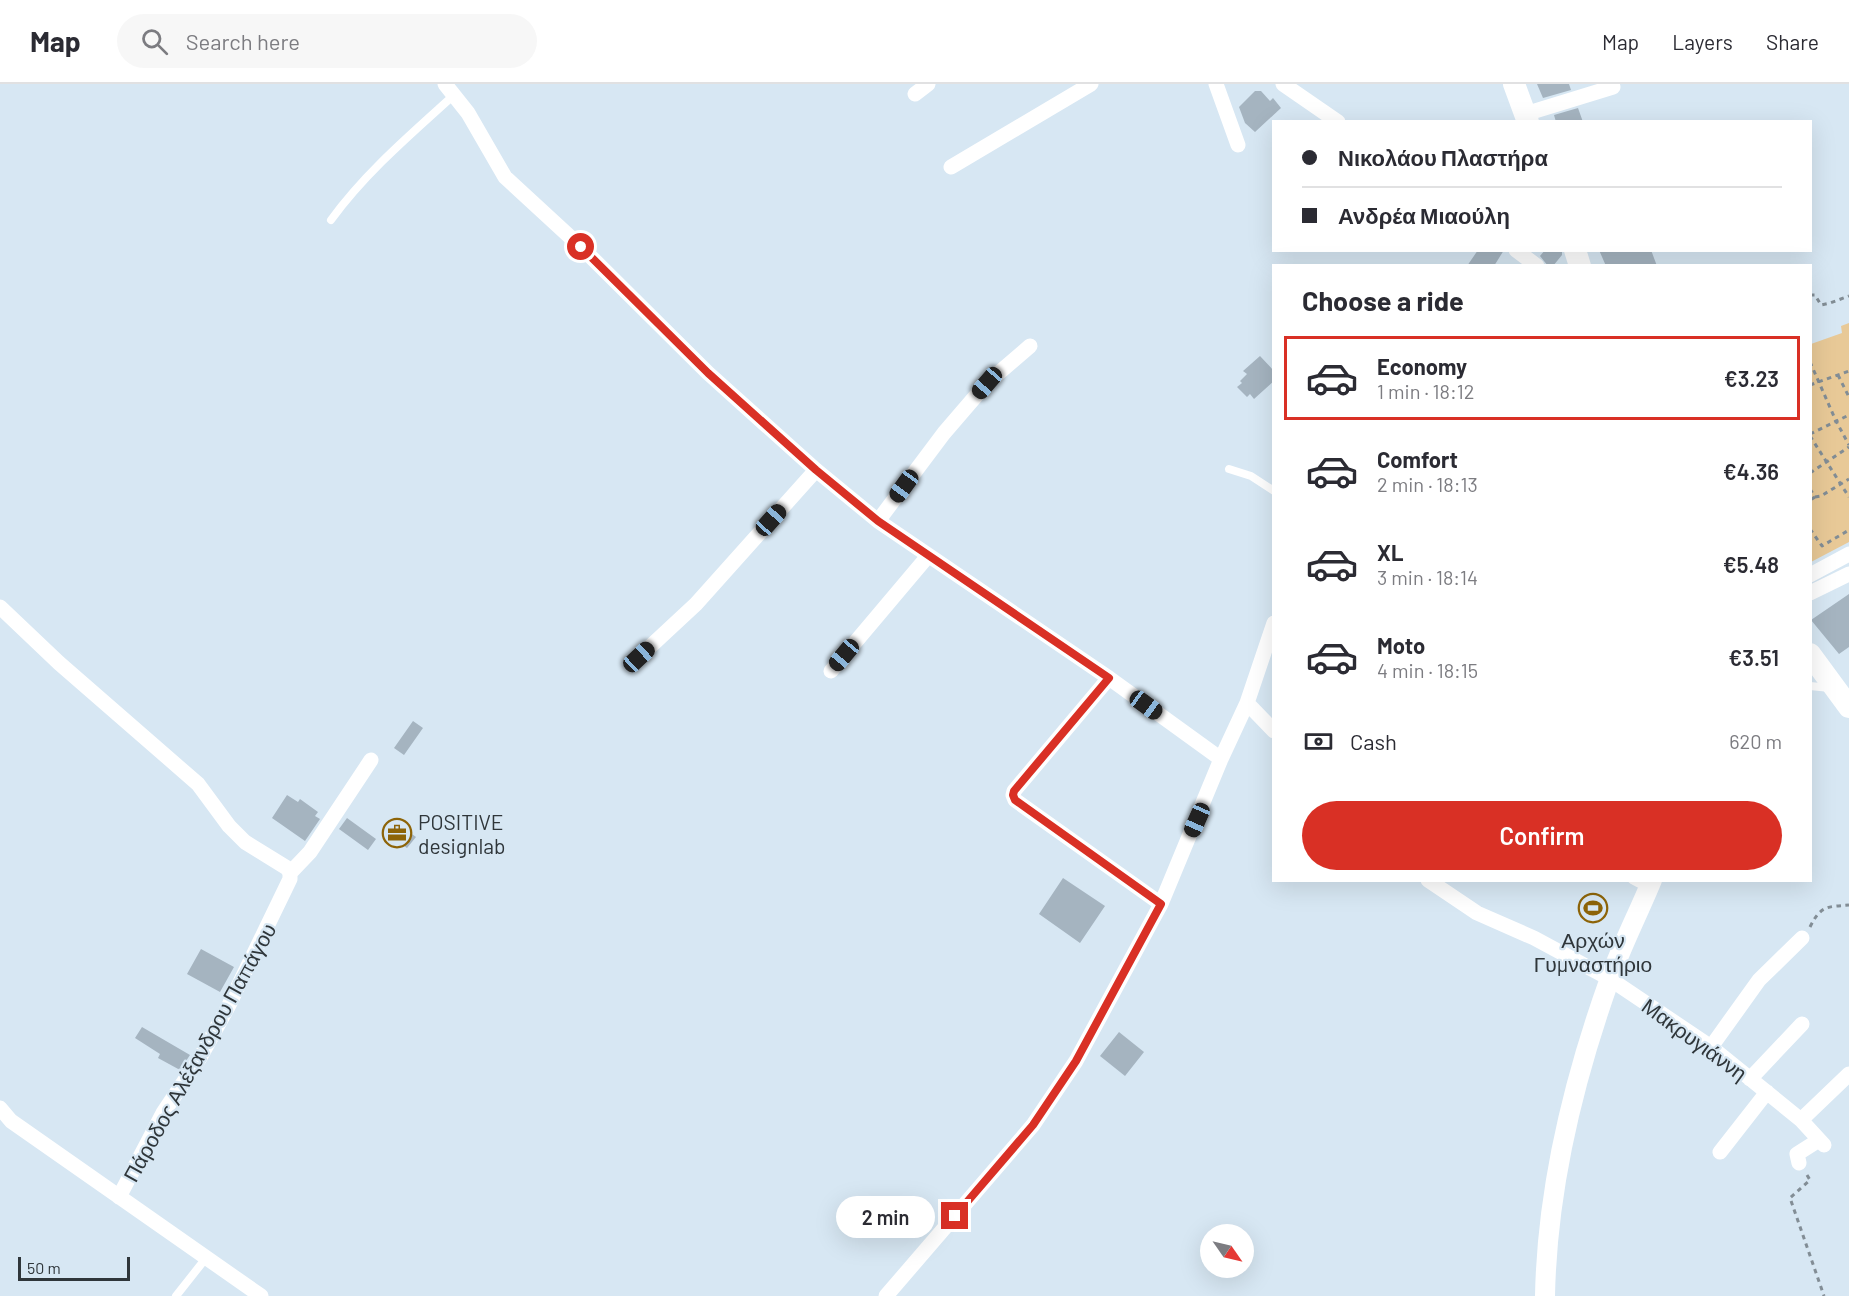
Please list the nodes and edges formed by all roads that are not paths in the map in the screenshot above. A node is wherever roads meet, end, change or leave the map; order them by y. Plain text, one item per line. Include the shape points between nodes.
1 (928, 84) edge
2 (1091, 84) edge
3 (1216, 84) edge
4 (1283, 84) edge
5 (1514, 84) edge
6 (1613, 87) dead end
7 (450, 89) edge
8 (915, 94) dead end
9 (1527, 118) edge
10 (1335, 120) edge
11 (1238, 145) dead end
12 (951, 167) dead end
13 (331, 219) dead end
14 (1519, 252) edge
15 (1534, 264) edge
16 (1030, 346) dead end
17 (1229, 469) dead end
18 (816, 470) junction
19 (1272, 490) edge
20 (878, 521) junction
21 (1849, 554) edge
22 (928, 556) junction
23 (1812, 574) edge
24 (1849, 574) edge
25 (1812, 592) edge
26 (0, 607) edge
27 (1272, 629) edge
28 (639, 657) dead end
29 (1812, 657) edge
30 (831, 671) dead end
31 (1109, 678) junction
32 (1812, 686) edge
33 (1835, 688) junction
34 (1247, 703) junction
35 (1849, 707) edge
36 (1272, 729) edge
37 (1221, 759) junction
38 (370, 760) dead end
39 (290, 873) junction
40 (1431, 882) edge
41 (1644, 883) edge
42 (1161, 904) junction
43 (1802, 938) road end
44 (1610, 979) junction
45 (1802, 1024) dead end
46 (1711, 1047) junction
47 (1849, 1074) edge
48 (1750, 1079) junction
49 (1767, 1092) junction
50 (0, 1108) edge
51 (1801, 1120) junction
52 (1720, 1152) dead end
53 (1799, 1163) road end
54 (119, 1197) junction
55 (206, 1258) junction
56 (176, 1296) edge
57 (261, 1296) edge
58 (886, 1296) edge
59 (1545, 1296) edge

1 - 8 street
2 - 12 street
3 - 11 street
4 - 10 street
5 - 9 main road
6 - 9 street
7 - 13 lane
7 - 18 street via 505,177 708,373
14 - 15 street
16 - 20 street via 987,383
17 - 19 lane via 1251,476
18 - 20 street
18 - 28 street via 696,604
20 - 22 street
21 - 23 street
22 - 30 street
22 - 31 street
24 - 25 street
26 - 39 street via 198,784 245,842
27 - 34 street
29 - 33 main road
31 - 37 street
31 - 42 street via 1013,795
32 - 33 lane
33 - 35 main road
34 - 36 street
34 - 37 street
37 - 42 street
38 - 39 street via 310,852
39 - 54 street, Πάροδος Αλέξανδρου Παπάγου via 281,901 230,1005 163,1113
40 - 44 street, Μακρυγιάννη via 1477,913
41 - 44 street
42 - 58 street via 1076,1061 1033,1125
43 - 46 street via 1759,981
44 - 46 street, Μακρυγιάννη
44 - 59 street via 1571,1103 1551,1207
45 - 48 street
46 - 48 street, Μακρυγιάννη
47 - 51 street
48 - 49 street, Μακρυγιάννη
49 - 51 street, Μακρυγιάννη
49 - 52 street
50 - 54 street via 11,1121
51 - 53 street, Μακρυγιάννη via 1822,1142 1797,1154
54 - 55 street
55 - 56 lane
55 - 57 street

